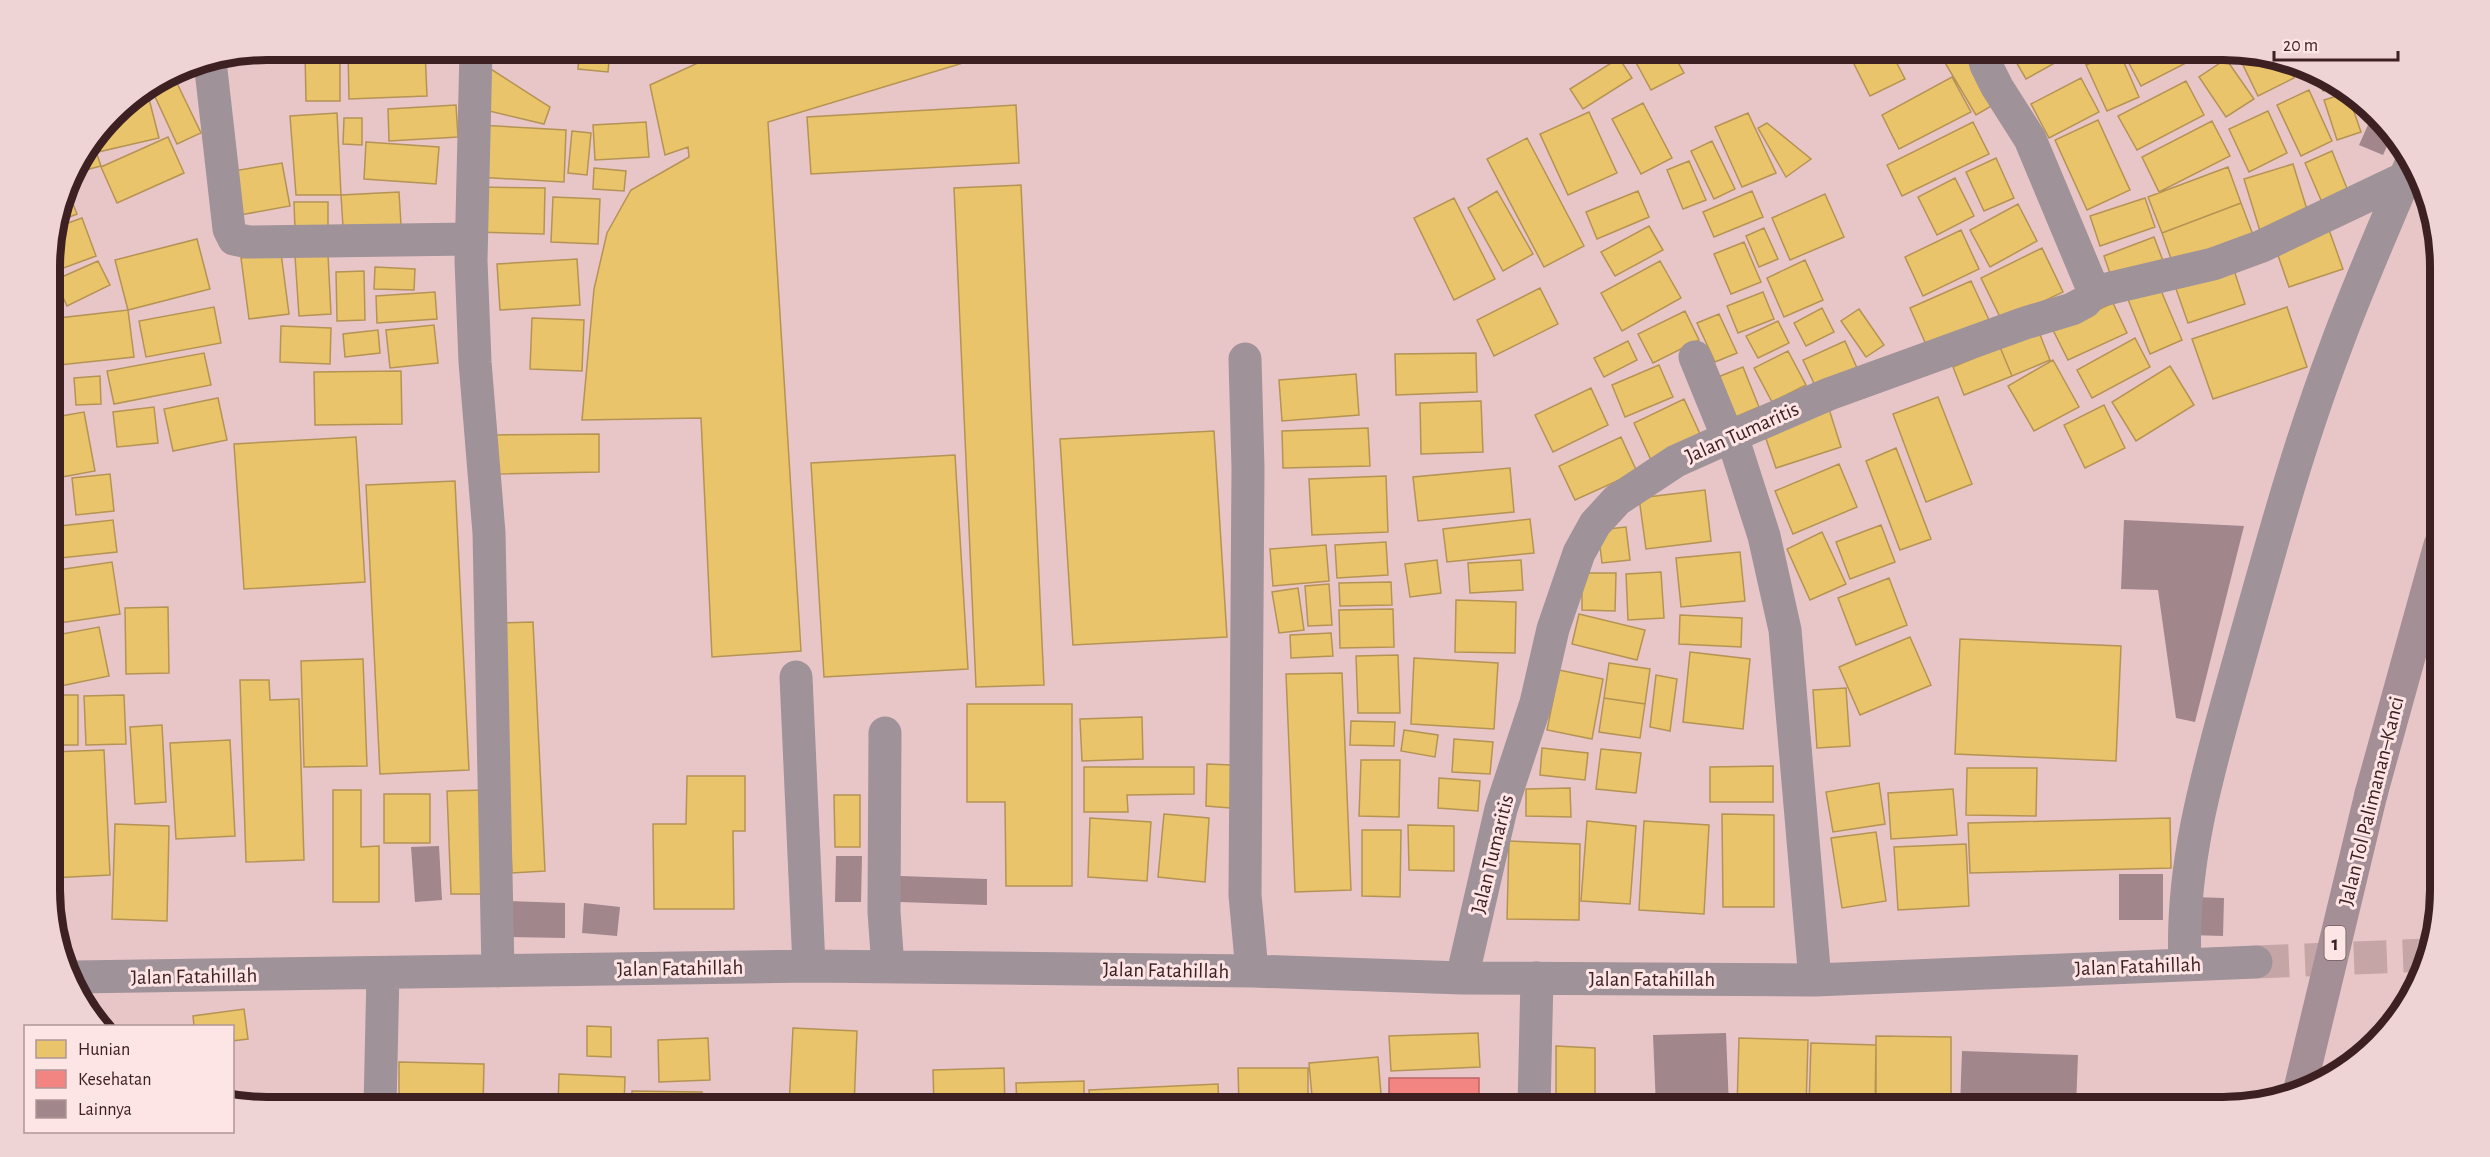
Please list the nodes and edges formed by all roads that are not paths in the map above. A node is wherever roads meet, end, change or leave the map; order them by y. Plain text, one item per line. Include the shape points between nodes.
1 (476, 60) edge
2 (1985, 60) edge
3 (211, 68) edge
4 (2407, 173) edge
5 (471, 239) junction
6 (2094, 292) junction
7 (1695, 357) dead end
8 (1245, 359) dead end
9 (1730, 437) junction
10 (2430, 581) edge
11 (796, 677) dead end
12 (885, 734) dead end
13 (2256, 962) tunnel mouth
14 (2185, 964) junction
15 (810, 966) junction
16 (888, 967) junction
17 (498, 971) junction
18 (1252, 971) junction
19 (383, 973) junction
20 (80, 977) edge
21 (1462, 978) junction
22 (1537, 978) junction
23 (1815, 980) junction
24 (2303, 1080) edge
25 (380, 1097) edge
26 (1534, 1097) edge

1 - 5 street
2 - 6 street via 2030,140
3 - 5 street via 229,229 234,239
4 - 6 street via 2262,246 2213,264
4 - 14 street via 2334,350 2280,517 2215,742 2186,885
5 - 17 street via 475,362 489,532
6 - 9 street, Jalan Tumaritis via 2072,309 1829,394
7 - 9 street
8 - 18 street via 1245,895
9 - 21 street, Jalan Tumaritis via 1676,461 1617,500 1595,524 1579,553 1553,628 1524,745 1501,809
9 - 23 street via 1764,536 1785,630
10 - 24 highway, Jalan Tol Palimanan–Kanci / 1, bridge via 2371,794
11 - 15 street
12 - 16 street via 884,912
13 - 14 street, Jalan Fatahillah
14 - 23 street, Jalan Fatahillah
15 - 16 street, Jalan Fatahillah
15 - 17 street, Jalan Fatahillah
16 - 18 street, Jalan Fatahillah
17 - 19 street, Jalan Fatahillah
18 - 21 street, Jalan Fatahillah
19 - 20 street, Jalan Fatahillah
19 - 25 street
21 - 22 street, Jalan Fatahillah
22 - 23 street, Jalan Fatahillah
22 - 26 street

